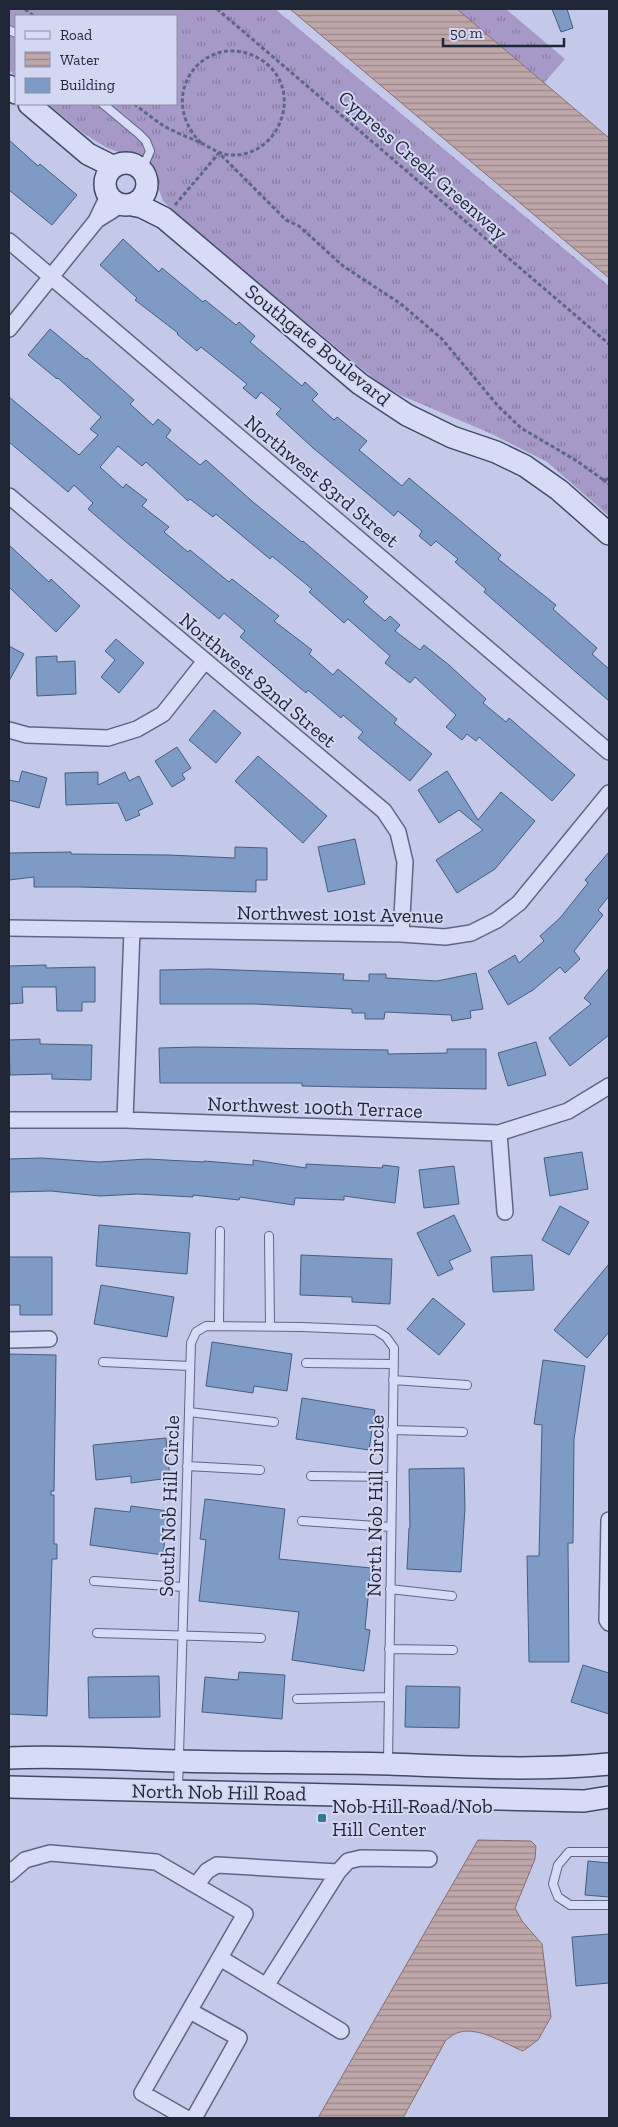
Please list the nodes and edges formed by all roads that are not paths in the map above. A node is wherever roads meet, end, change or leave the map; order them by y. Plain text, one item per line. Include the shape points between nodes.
1 (30, 105) edge
2 (104, 105) edge
3 (144, 178) junction
4 (116, 192) junction
5 (167, 214) junction
6 (9, 241) edge
7 (52, 278) junction
8 (9, 330) edge
9 (9, 496) edge
10 (609, 534) edge
11 (205, 661) junction
12 (9, 730) edge
13 (609, 752) edge
14 (609, 793) edge
15 (9, 928) edge
16 (132, 930) junction
17 (401, 934) junction
18 (609, 1086) edge
19 (9, 1120) edge
20 (125, 1120) junction
21 (499, 1133) junction
22 (505, 1212) dead end
23 (220, 1231) dead end
24 (270, 1236) dead end
25 (219, 1326) junction
26 (270, 1326) junction
27 (302, 1327) joint
28 (50, 1339) dead end
29 (9, 1340) edge
30 (102, 1362) dead end
31 (306, 1363) dead end
32 (393, 1364) junction
33 (190, 1366) junction
34 (393, 1380) junction
35 (466, 1385) dead end
36 (188, 1412) junction
37 (274, 1422) dead end
38 (392, 1430) junction
39 (463, 1432) dead end
40 (187, 1466) junction
41 (260, 1470) dead end
42 (311, 1476) dead end
43 (392, 1477) junction
44 (609, 1520) edge
45 (302, 1521) dead end
46 (391, 1526) junction
47 (94, 1581) dead end
48 (183, 1587) junction
49 (390, 1589) junction
50 (452, 1596) dead end
51 (609, 1623) edge
52 (97, 1633) dead end
53 (182, 1635) junction
54 (261, 1638) dead end
55 (389, 1650) junction
56 (453, 1650) dead end
57 (389, 1698) junction
58 (297, 1699) dead end
59 (9, 1758) edge
60 (178, 1761) junction
61 (388, 1764) junction
62 (609, 1764) edge
63 (9, 1786) edge
64 (178, 1790) junction
65 (609, 1797) edge
66 (609, 1852) edge
67 (429, 1859) dead end
68 (338, 1872) junction
69 (9, 1874) edge
70 (196, 1885) junction
71 (609, 1905) edge
72 (220, 1958) junction
73 (266, 1986) junction
74 (190, 2011) junction
75 (341, 2031) dead end
76 (186, 2118) edge
77 (194, 2118) edge

1 - 4 main road, Southgate Boulevard via 88,154
2 - 3 lane via 146,141 150,151
3 - 4 main road via 142,198
3 - 4 main road via 131,164 119,164
3 - 5 main road, Southgate Boulevard via 153,203
4 - 5 main road, Southgate Boulevard via 142,207
4 - 7 street
5 - 10 main road, Southgate Boulevard via 360,384 407,415 525,466 559,490
6 - 7 street, Northwest 83rd Street
7 - 8 street
7 - 13 street, Northwest 83rd Street
9 - 11 street, Northwest 82nd Street
11 - 12 street via 163,714 138,729 108,738 27,735
11 - 17 street, Northwest 82nd Street via 384,811 398,832 405,862
14 - 17 street, Northwest 101st Avenue via 519,903 497,920 471,933 445,937
15 - 16 street, Northwest 101st Avenue
16 - 17 street, Northwest 101st Avenue
16 - 20 street
18 - 21 street, Northwest 100th Terrace via 568,1111
19 - 20 street, Northwest 100th Terrace
20 - 21 street, Northwest 100th Terrace
21 - 22 street
23 - 25 lane
24 - 26 lane
25 - 26 lane, South Nob Hill Circle
25 - 33 lane, South Nob Hill Circle via 206,1326 196,1332 191,1343
26 - 27 lane, South Nob Hill Circle
27 - 32 lane, North Nob Hill Circle via 375,1330 394,1348
28 - 29 street
30 - 33 lane
31 - 32 lane
32 - 34 lane, North Nob Hill Circle
33 - 36 lane, South Nob Hill Circle
34 - 35 lane
34 - 38 lane, North Nob Hill Circle
36 - 37 lane
36 - 40 lane, South Nob Hill Circle
38 - 39 lane
38 - 43 lane, North Nob Hill Circle
40 - 41 lane
40 - 48 lane, South Nob Hill Circle
42 - 43 lane
43 - 46 lane, North Nob Hill Circle
44 - 51 street
45 - 46 lane
46 - 49 lane, North Nob Hill Circle
47 - 48 lane
48 - 53 lane, South Nob Hill Circle
49 - 50 lane
49 - 55 lane, North Nob Hill Circle
52 - 53 lane
53 - 54 lane
53 - 60 lane, South Nob Hill Circle
55 - 56 lane
55 - 57 lane, North Nob Hill Circle
57 - 58 lane
57 - 61 lane, North Nob Hill Circle
59 - 60 main road, North Nob Hill Road via 38,1756
60 - 61 main road, North Nob Hill Road
60 - 64 lane, South Nob Hill Circle
61 - 62 main road, North Nob Hill Road via 491,1768
63 - 64 main road, North Nob Hill Road
64 - 65 main road, North Nob Hill Road via 584,1801
66 - 71 lane via 569,1852 558,1865 553,1884 558,1897 570,1905
67 - 68 street via 360,1858 348,1861
68 - 70 street via 217,1865 207,1870
68 - 73 street
69 - 70 street via 25,1860 50,1853 156,1862
70 - 72 street via 245,1914
72 - 73 street
72 - 74 street
73 - 75 street
74 - 76 street via 142,2092
74 - 77 street via 238,2038

